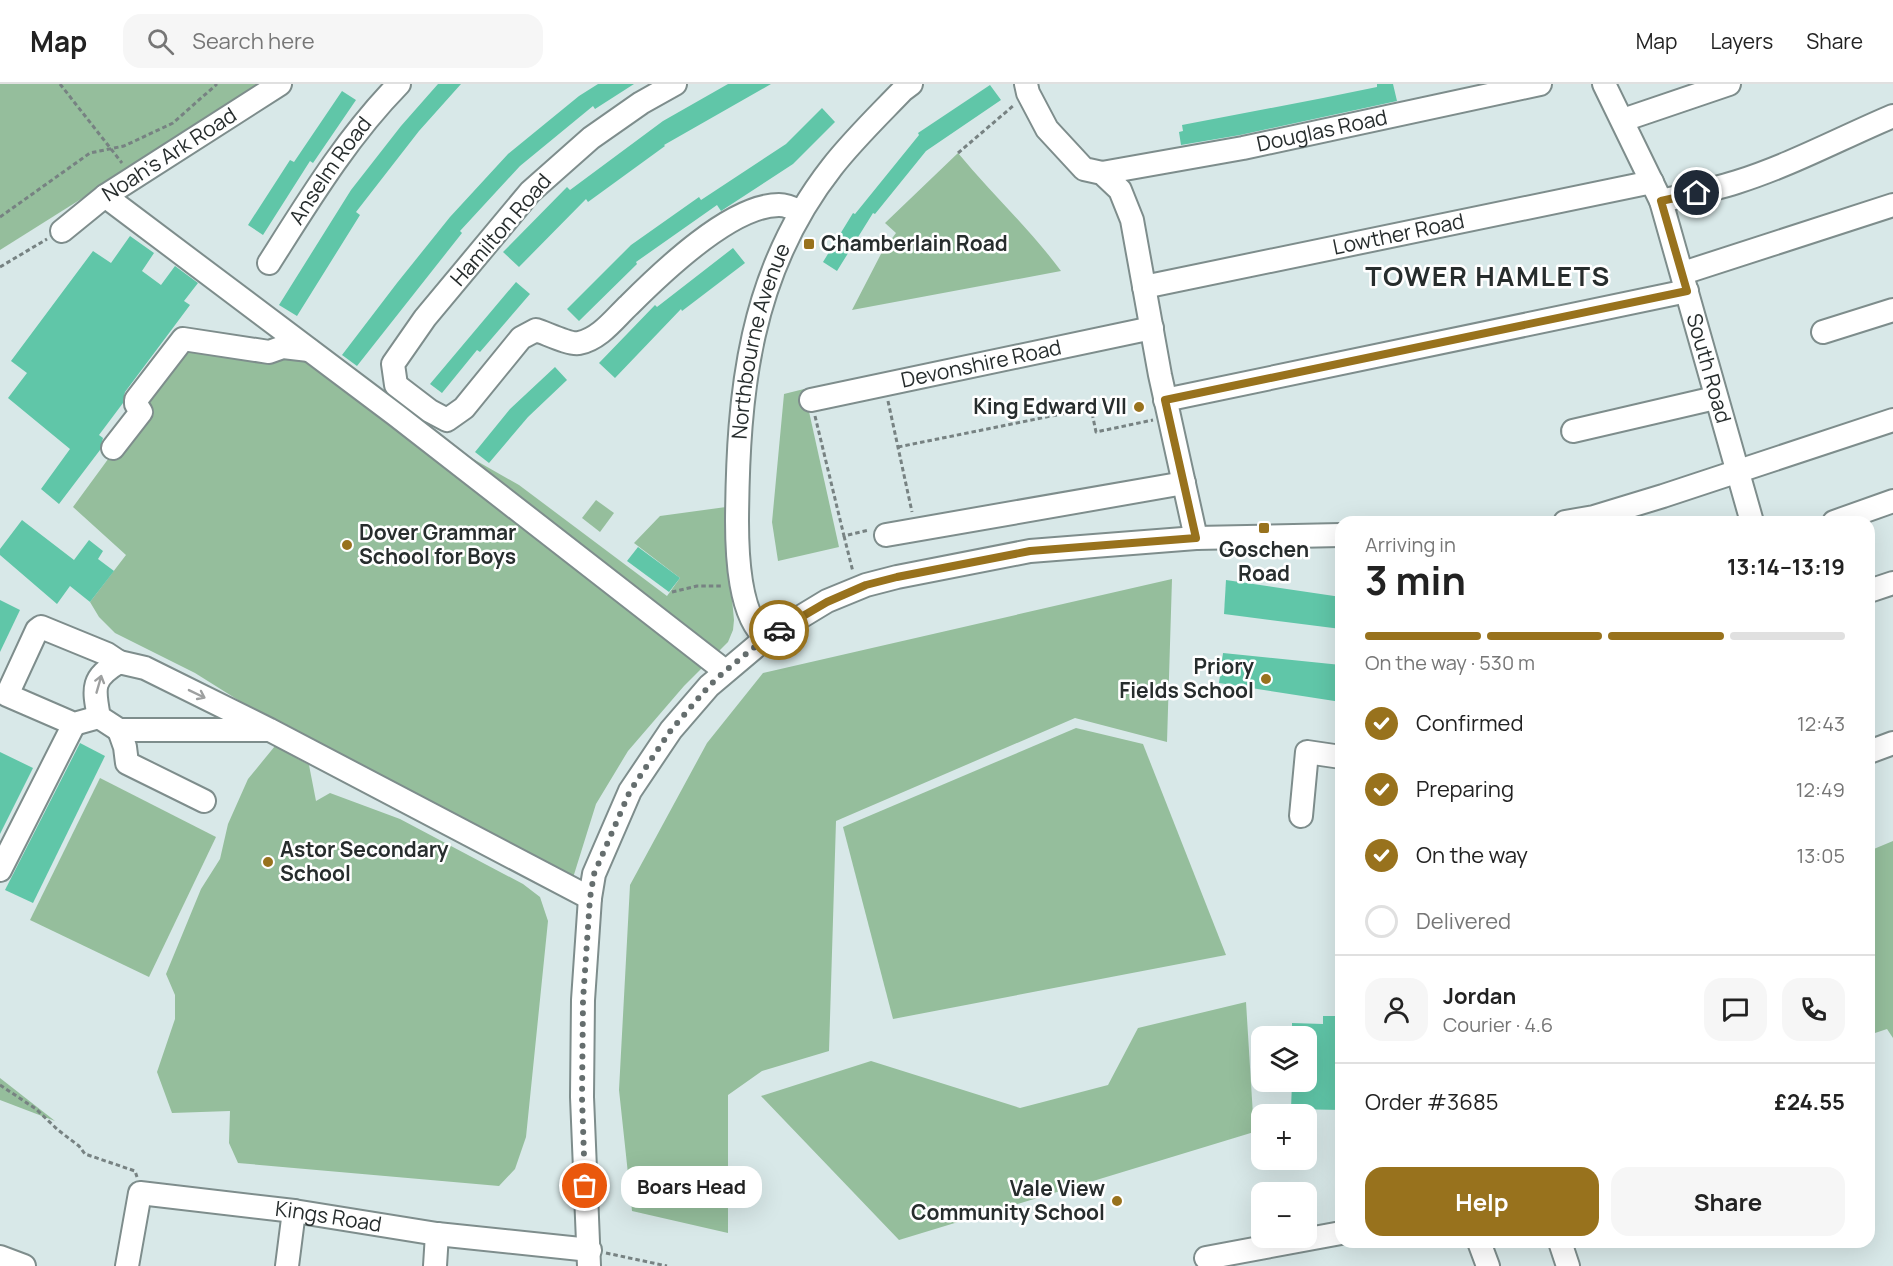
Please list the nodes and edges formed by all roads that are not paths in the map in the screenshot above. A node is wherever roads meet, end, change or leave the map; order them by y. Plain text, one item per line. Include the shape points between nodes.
1 (280, 84) edge
2 (399, 84) edge
3 (675, 84) edge
4 (912, 84) edge
5 (1540, 84) edge
6 (1604, 84) edge
7 (1729, 84) edge
8 (1027, 88) edge
9 (1893, 116) edge
10 (1623, 120) junction
11 (1102, 173) junction
12 (1657, 191) junction
13 (105, 196) junction
14 (1893, 205) edge
15 (801, 212) junction
16 (62, 231) road end
17 (268, 263) dead end
18 (1685, 282) junction
19 (1144, 287) junction
20 (1893, 310) edge
21 (1152, 328) junction
22 (1823, 332) dead end
23 (309, 350) junction
24 (1715, 398) junction
25 (811, 400) road end
26 (1167, 408) junction
27 (1893, 420) edge
28 (1573, 431) dead end
29 (113, 448) dead end
30 (1738, 472) junction
31 (1184, 483) junction
32 (1893, 501) edge
33 (1597, 516) edge
34 (1750, 516) edge
35 (1851, 516) edge
36 (1335, 535) edge
37 (886, 536) road end
38 (1196, 538) junction
39 (1893, 583) edge
40 (1875, 589) edge
41 (766, 638) junction
42 (119, 662) junction
43 (725, 671) junction
44 (99, 717) junction
45 (74, 724) junction
46 (119, 730) junction
47 (270, 730) junction
48 (1893, 743) edge
49 (1875, 750) edge
50 (1335, 756) edge
51 (204, 801) dead end
52 (1301, 816) dead end
53 (0, 870) edge
54 (590, 898) junction
55 (294, 1211) junction
56 (437, 1234) junction
57 (1335, 1234) edge
58 (1481, 1248) edge
59 (1562, 1248) edge
60 (0, 1257) edge
61 (589, 1258) edge
62 (1206, 1258) dead end
63 (24, 1266) edge
64 (127, 1266) edge
65 (287, 1266) edge
66 (435, 1266) edge
67 (1488, 1266) edge
68 (1568, 1266) edge

1 - 13 street, Noah's Ark Road
2 - 17 street, Anselm Road via 372,112 327,172
3 - 15 street, Hamilton Road via 591,138 530,192 425,318 393,364 396,385 447,420 464,408 521,338 536,330 578,344 597,336 661,273 714,232 764,207 781,205
4 - 15 street, Northbourne Avenue via 859,135
5 - 11 street, Douglas Road via 1243,148
6 - 10 street, South Road
7 - 10 street
8 - 11 street via 1047,129 1069,155 1083,169
9 - 12 street, Lowther Road via 1736,183
10 - 12 street, South Road
11 - 19 street via 1120,190 1132,220
12 - 18 street, South Road
12 - 19 street, Lowther Road
13 - 16 street, Noah's Ark Road
13 - 23 street
14 - 18 street
15 - 41 street, Northbourne Avenue via 770,275 751,339 743,400 737,540 750,619
18 - 24 street, South Road
18 - 26 street
19 - 21 street
20 - 22 street
21 - 25 street, Devonshire Road
21 - 26 street
23 - 29 street via 283,347 269,352 183,339 136,400 141,412
23 - 43 street
24 - 28 street
24 - 30 street, South Road
26 - 31 street
27 - 30 street
30 - 33 street
30 - 34 street, South Road
31 - 37 street
31 - 38 street
32 - 35 street
36 - 38 street
38 - 41 street via 1030,551 897,577 827,602
39 - 40 street
41 - 43 street
44 -> 42 street via 97,681
42 - 45 street via 48,628 37,630 7,695
42 -> 47 street via 145,668
43 - 54 street via 671,730 630,791 594,874
44 - 45 street
44 - 46 street
45 - 53 street
46 - 47 street
46 - 51 street via 127,763
47 - 54 street
48 - 49 street
50 - 52 street via 1307,752
54 - 61 street via 582,1097
55 - 56 street, Kings Road
55 - 64 street, Kings Road via 140,1193
55 - 65 street
56 - 61 street, Kings Road
56 - 66 street
57 - 62 street
58 - 67 street
59 - 68 street
60 - 63 street

